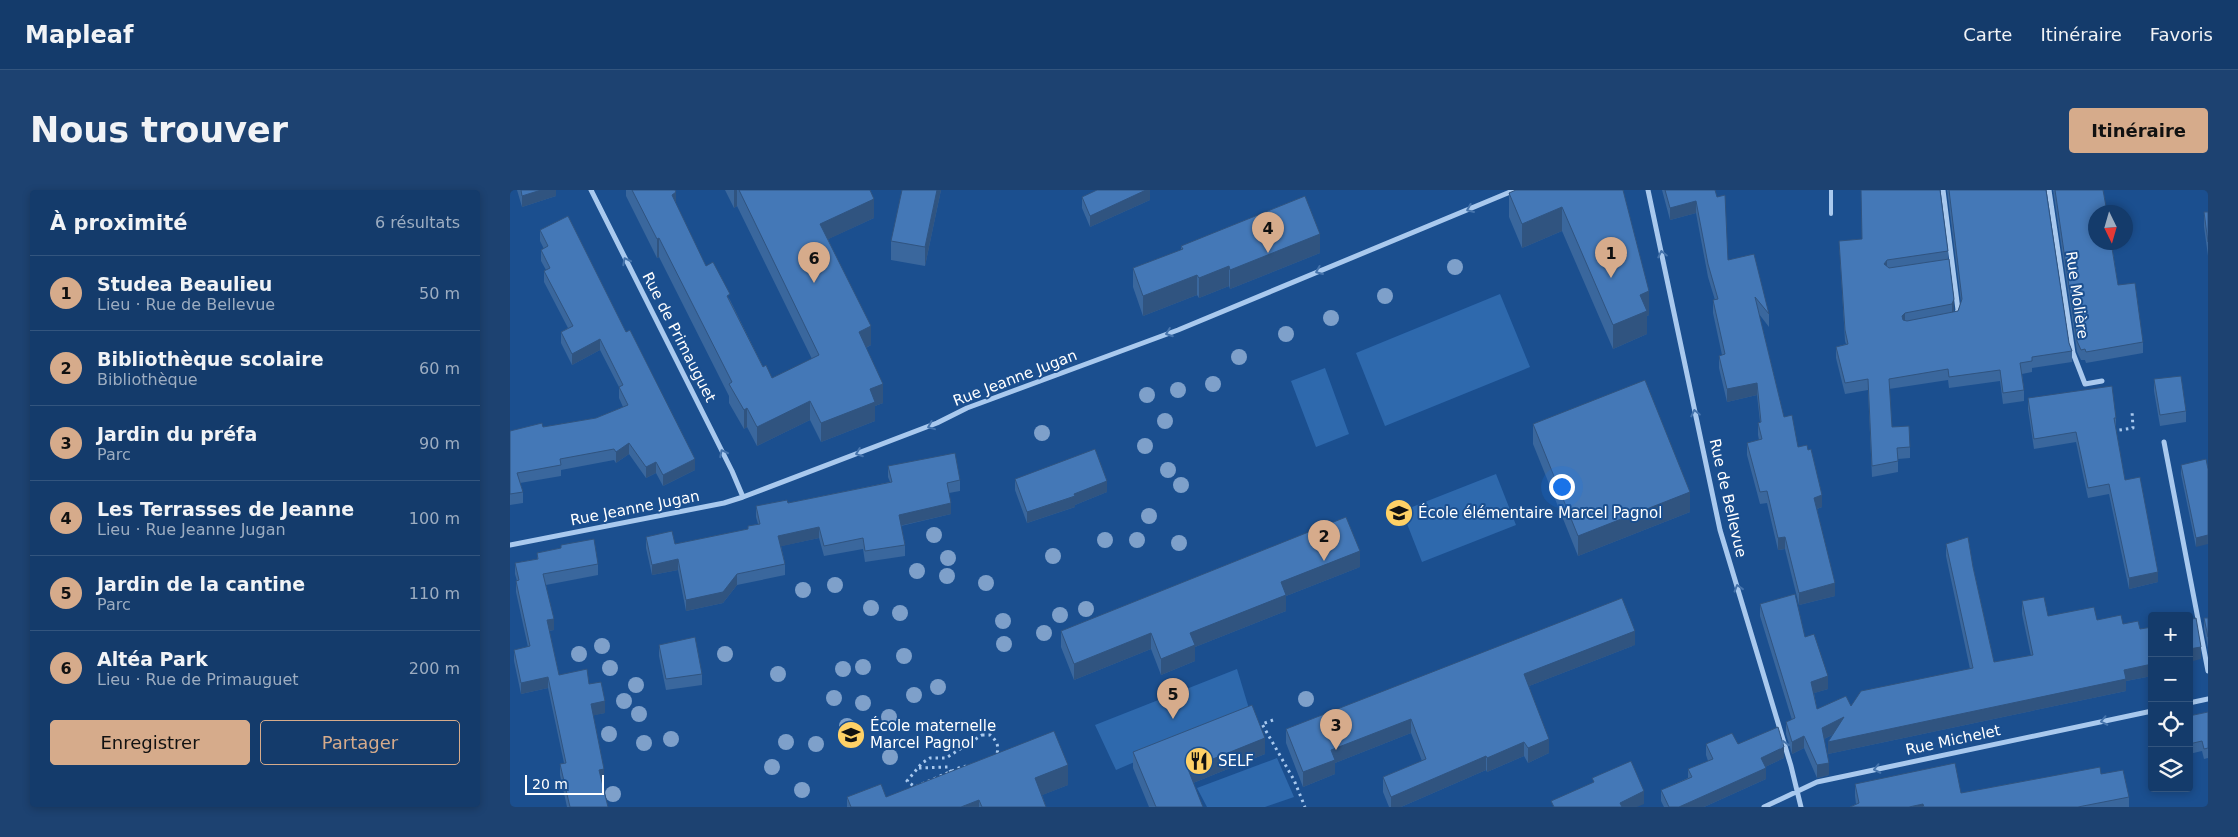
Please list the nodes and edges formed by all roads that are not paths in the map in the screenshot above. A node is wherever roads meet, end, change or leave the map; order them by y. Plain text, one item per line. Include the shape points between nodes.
1 (591, 190) edge
2 (1515, 190) edge
3 (1648, 190) edge
4 (1831, 190) edge
5 (1943, 190) edge
6 (2049, 190) edge
7 (1831, 214) dead end
8 (1953, 265) junction
9 (1943, 267) edge
10 (1955, 319) edge
11 (2102, 381) dead end
12 (2164, 442) dead end
13 (743, 497) junction
14 (510, 545) edge
15 (2208, 671) edge
16 (2208, 699) edge
17 (2193, 702) edge
18 (2148, 712) edge
19 (1796, 791) junction
20 (1764, 807) edge
21 (1801, 807) edge

13 -> 1 street, Rue de Primauguet
2 -> 13 street, Rue Jeanne Jugan via 1178,330 966,408 937,423
19 -> 3 street, Rue de Bellevue via 1720,530
4 - 7 lane
5 - 8 street
6 - 11 street, Rue Molière via 2073,353 2085,384
8 - 9 street
8 - 10 street via 1958,310
12 - 15 street
13 - 14 street, Rue Jeanne Jugan
16 - 17 street
18 -> 19 street, Rue Michelet via 1817,782
19 - 20 street, Rue Michelet
19 - 21 street, Rue de Bellevue

